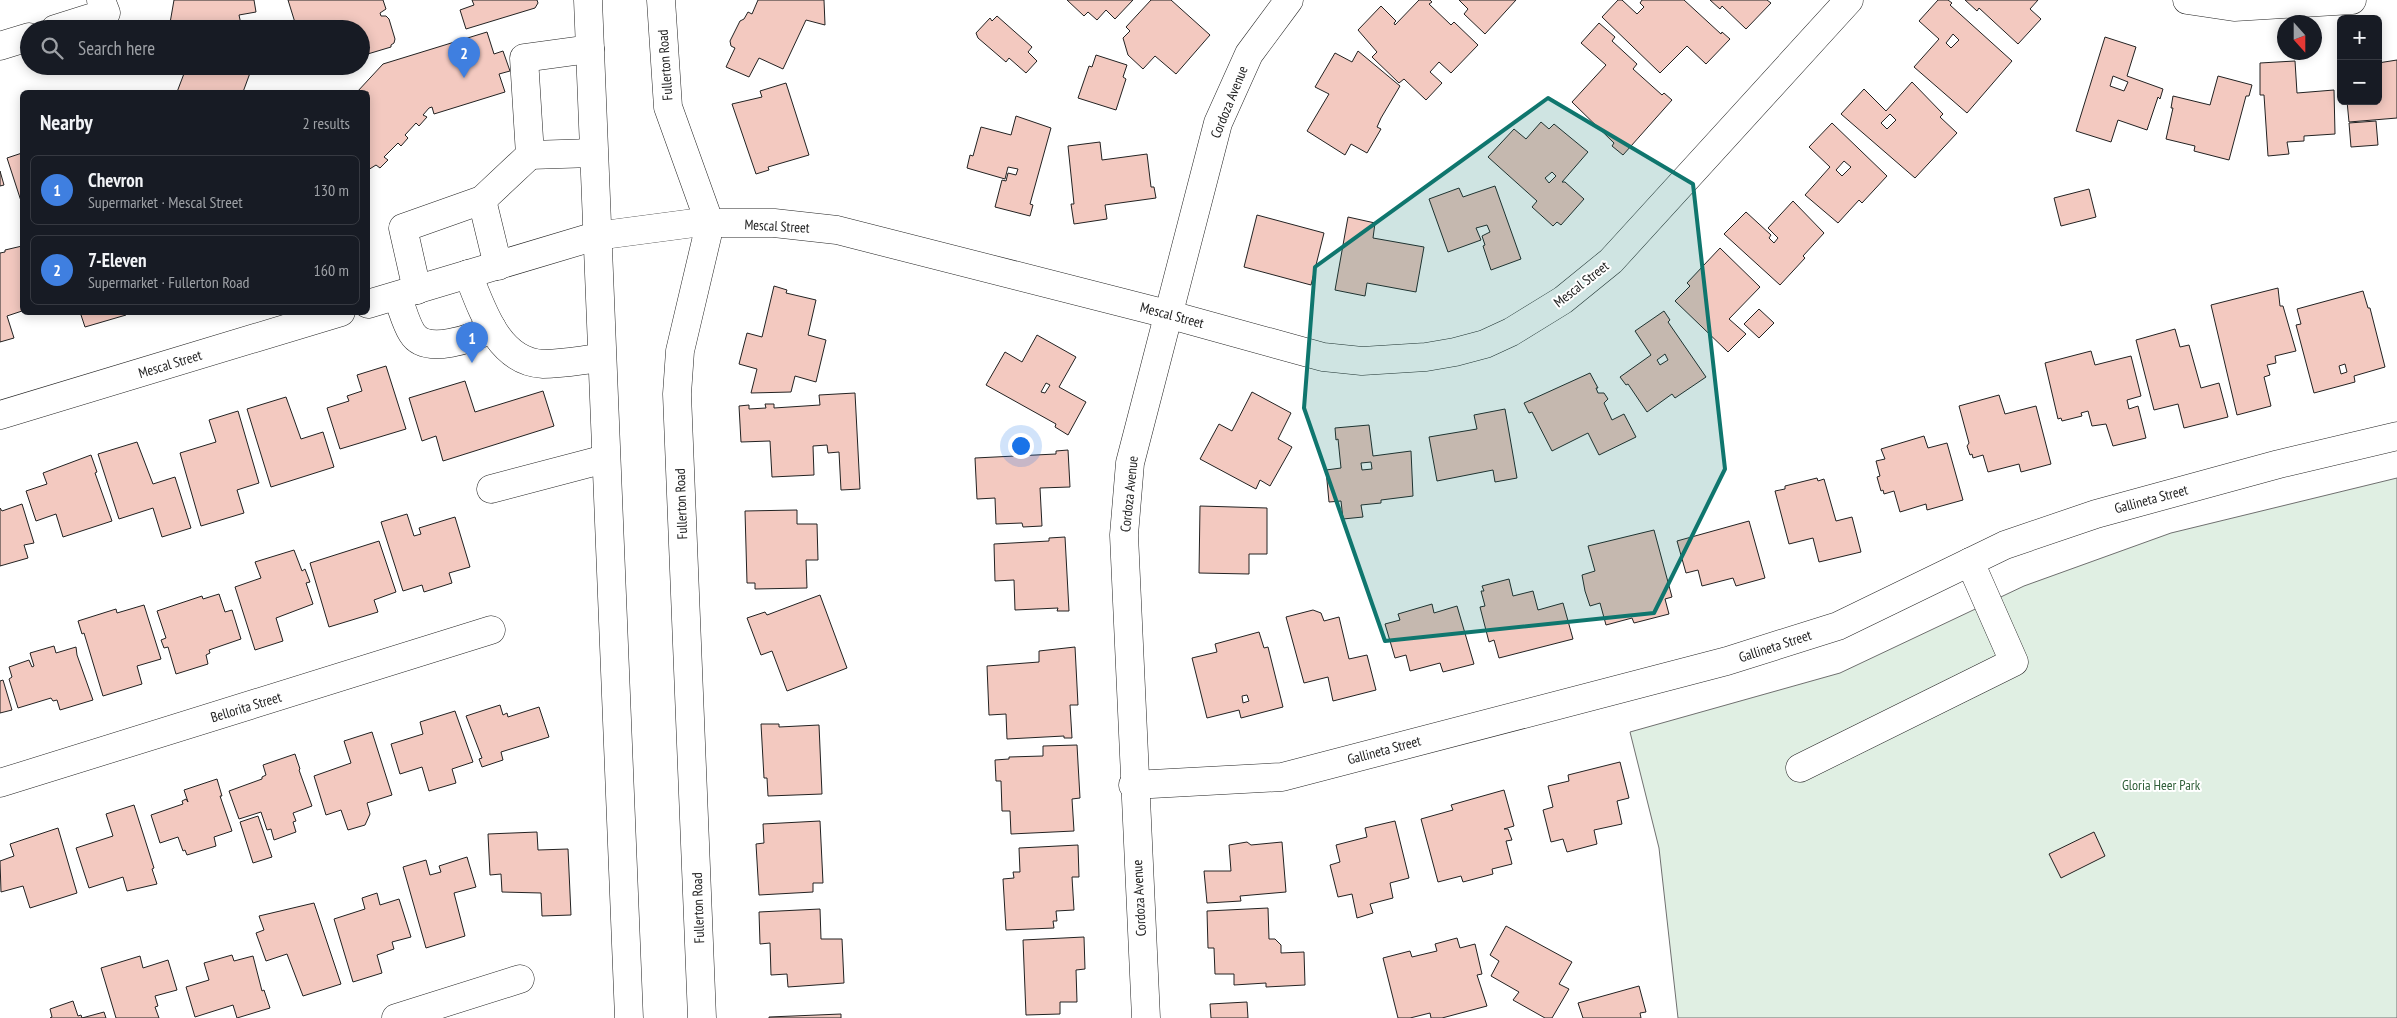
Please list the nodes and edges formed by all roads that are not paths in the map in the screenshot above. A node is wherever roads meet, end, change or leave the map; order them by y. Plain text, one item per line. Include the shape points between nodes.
1 (588, 0) edge
2 (662, 0) edge
3 (1290, 0) edge
4 (1849, 0) edge
5 (2187, 0) edge
6 (2352, 0) edge
7 (104, 6) edge
8 (74, 20) edge
9 (20, 40) edge
10 (0, 46) edge
11 (590, 49) junction
12 (593, 152) junction
13 (530, 156) junction
14 (482, 200) junction
15 (710, 224) junction
16 (596, 236) junction
17 (498, 266) junction
18 (468, 274) junction
19 (407, 293) junction
20 (370, 303) edge
21 (1167, 314) junction
22 (331, 315) edge
23 (492, 328) junction
24 (601, 358) junction
25 (0, 415) edge
26 (2397, 436) edge
27 (605, 459) junction
28 (491, 489) dead end
29 (1970, 562) junction
30 (491, 630) dead end
31 (1800, 768) dead end
32 (0, 784) edge
33 (1133, 785) junction
34 (520, 979) dead end
35 (396, 1018) edge
36 (629, 1018) edge
37 (702, 1018) edge
38 (1146, 1018) edge

1 - 11 street
2 - 15 street, Fullerton Road via 668,106
3 - 21 street, Cordoza Avenue via 1249,54 1218,123
4 - 21 street, Mescal Street via 1611,261 1563,300 1511,332 1484,344 1426,358 1362,361 1324,358
5 - 6 street via 2234,7
7 - 8 street
9 - 10 street
11 - 12 street
11 - 13 street via 524,58
12 - 13 street
12 - 16 street
13 - 14 street
14 - 17 street
14 - 19 street via 403,228
15 - 16 street, Mescal Street via 694,223
15 - 21 street, Mescal Street via 774,223 837,230
15 - 37 street, Fullerton Road via 680,351 677,394
16 - 17 street, Mescal Street
16 - 24 street
17 - 18 street, Mescal Street
18 - 19 street, Mescal Street
18 - 23 street
19 - 20 street, Mescal Street
19 - 23 street via 412,333 418,340 430,344 474,338
21 - 33 street, Cordoza Avenue via 1130,463 1124,535
22 - 25 street, Mescal Street
23 - 24 street via 508,350 526,360 543,364
24 - 27 street
26 - 29 street, Gallineta Street via 2278,464 2096,514 2005,545
27 - 28 street
27 - 36 street
29 - 31 street via 2014,662
29 - 33 street, Gallineta Street via 1838,626 1727,661 1282,777
30 - 32 street, Bellorita Street
33 - 38 street, Cordoza Avenue
34 - 35 street

